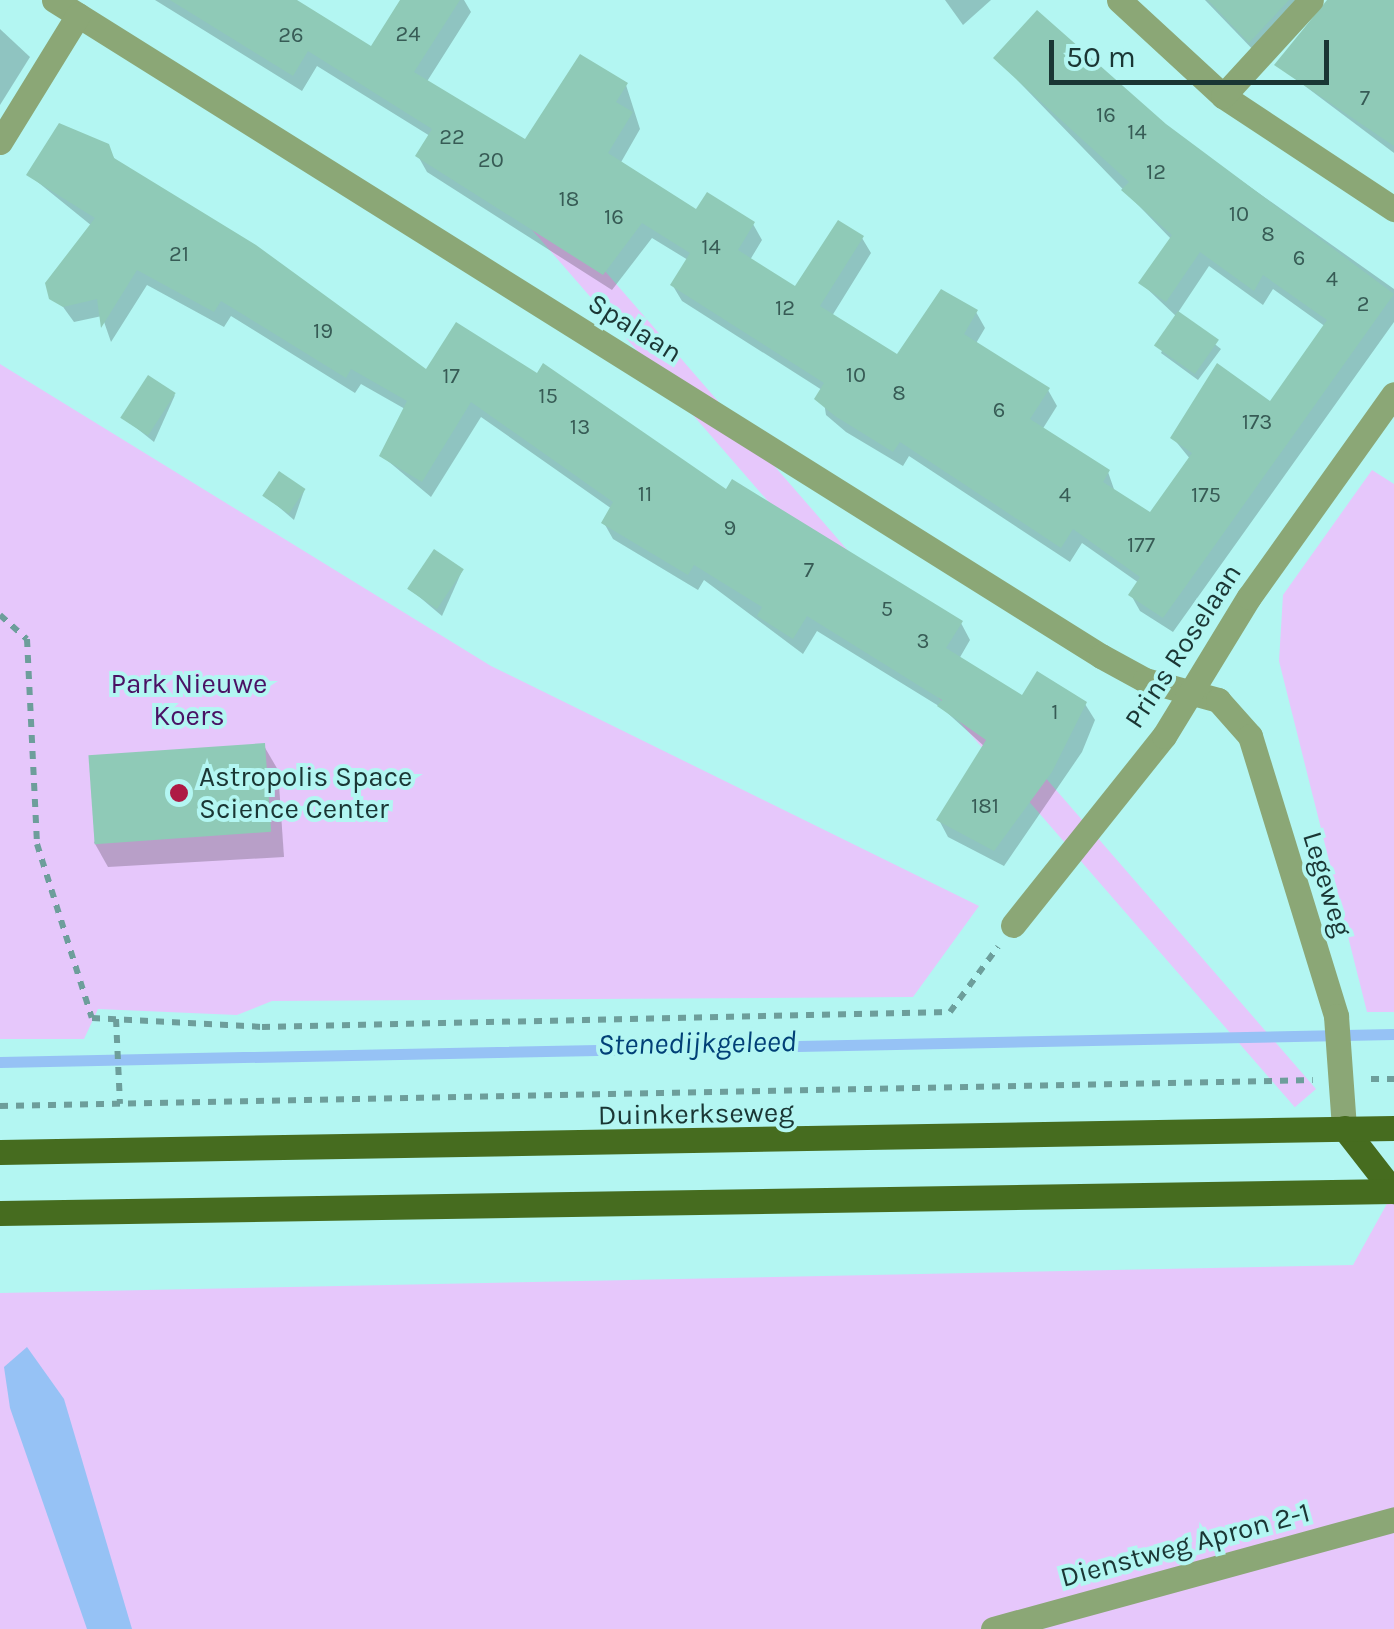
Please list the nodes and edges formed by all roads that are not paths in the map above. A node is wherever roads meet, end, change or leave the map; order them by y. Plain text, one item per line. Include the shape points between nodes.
1 (54, 0) edge
2 (1119, 0) edge
3 (1311, 0) edge
4 (78, 15) junction
5 (1223, 96) junction
6 (0, 142) edge
7 (1394, 209) edge
8 (1394, 394) edge
9 (1190, 691) junction
10 (1013, 926) road end
11 (1344, 1128) junction
12 (1394, 1128) edge
13 (0, 1152) edge
14 (1393, 1190) edge
15 (1394, 1200) edge
16 (0, 1213) edge
17 (1394, 1518) edge
18 (992, 1629) edge

1 - 4 street, Spalaan
2 - 5 street
3 - 5 street
4 - 6 street
4 - 9 street, Spalaan via 1101,656
5 - 7 street
8 - 9 street, Prins Roselaan
9 - 10 street, Prins Roselaan
9 - 11 street, Legeweg via 1218,700 1250,736 1336,1016
11 - 12 main road, Duinkerkseweg
11 - 13 main road, Duinkerkseweg
11 - 14 main road
14 - 15 street
14 - 16 main road
17 - 18 street, Dienstweg Apron 2-1

